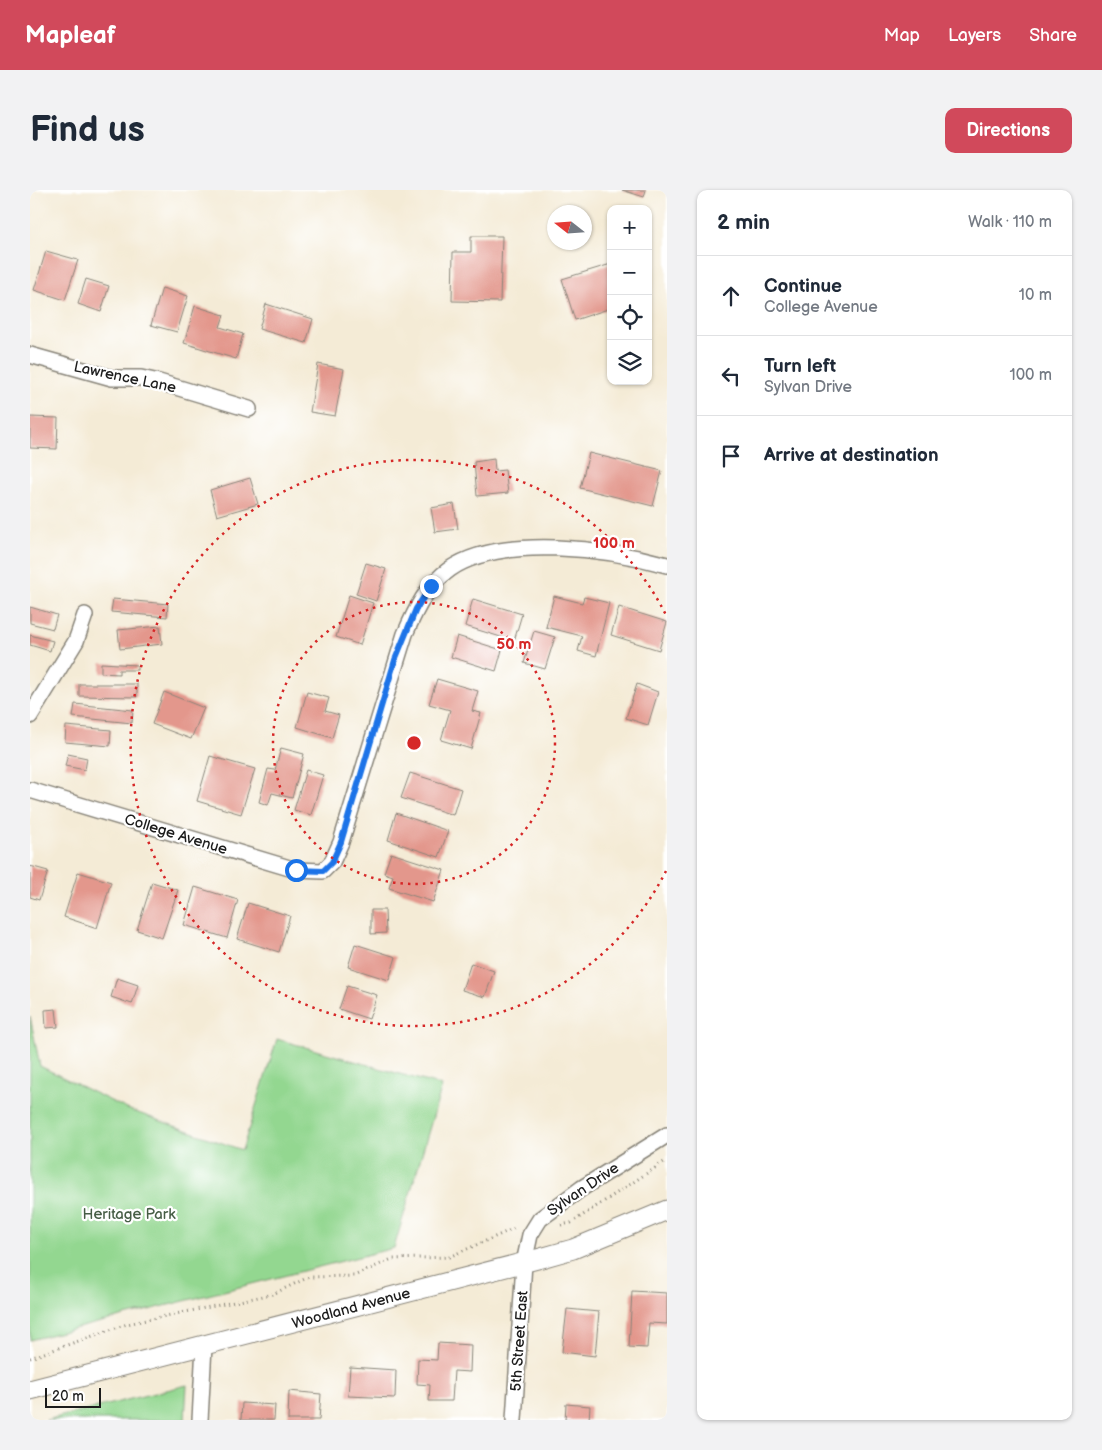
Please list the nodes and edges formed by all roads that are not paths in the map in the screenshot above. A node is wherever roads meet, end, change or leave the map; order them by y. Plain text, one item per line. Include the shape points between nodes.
1 (30, 355) edge
2 (249, 409) dead end
3 (667, 565) edge
4 (85, 616) dead end
5 (30, 716) edge
6 (30, 790) edge
7 (667, 1135) edge
8 (667, 1210) edge
9 (524, 1262) junction
10 (204, 1346) junction
11 (30, 1390) edge
12 (200, 1420) edge
13 (514, 1420) edge

1 - 2 street, Lawrence Lane via 112,378 159,382
3 - 6 street, College Avenue via 588,549 528,548 474,558 451,569 431,586 405,634 341,842 332,862 323,871 296,870
4 - 5 street via 76,641
7 - 9 street, Sylvan Drive via 582,1188 540,1219 530,1235
8 - 9 street, Woodland Avenue via 573,1248
9 - 10 street, Woodland Avenue
9 - 13 street, 5th Street East
10 - 11 street, Woodland Avenue
10 - 12 street

